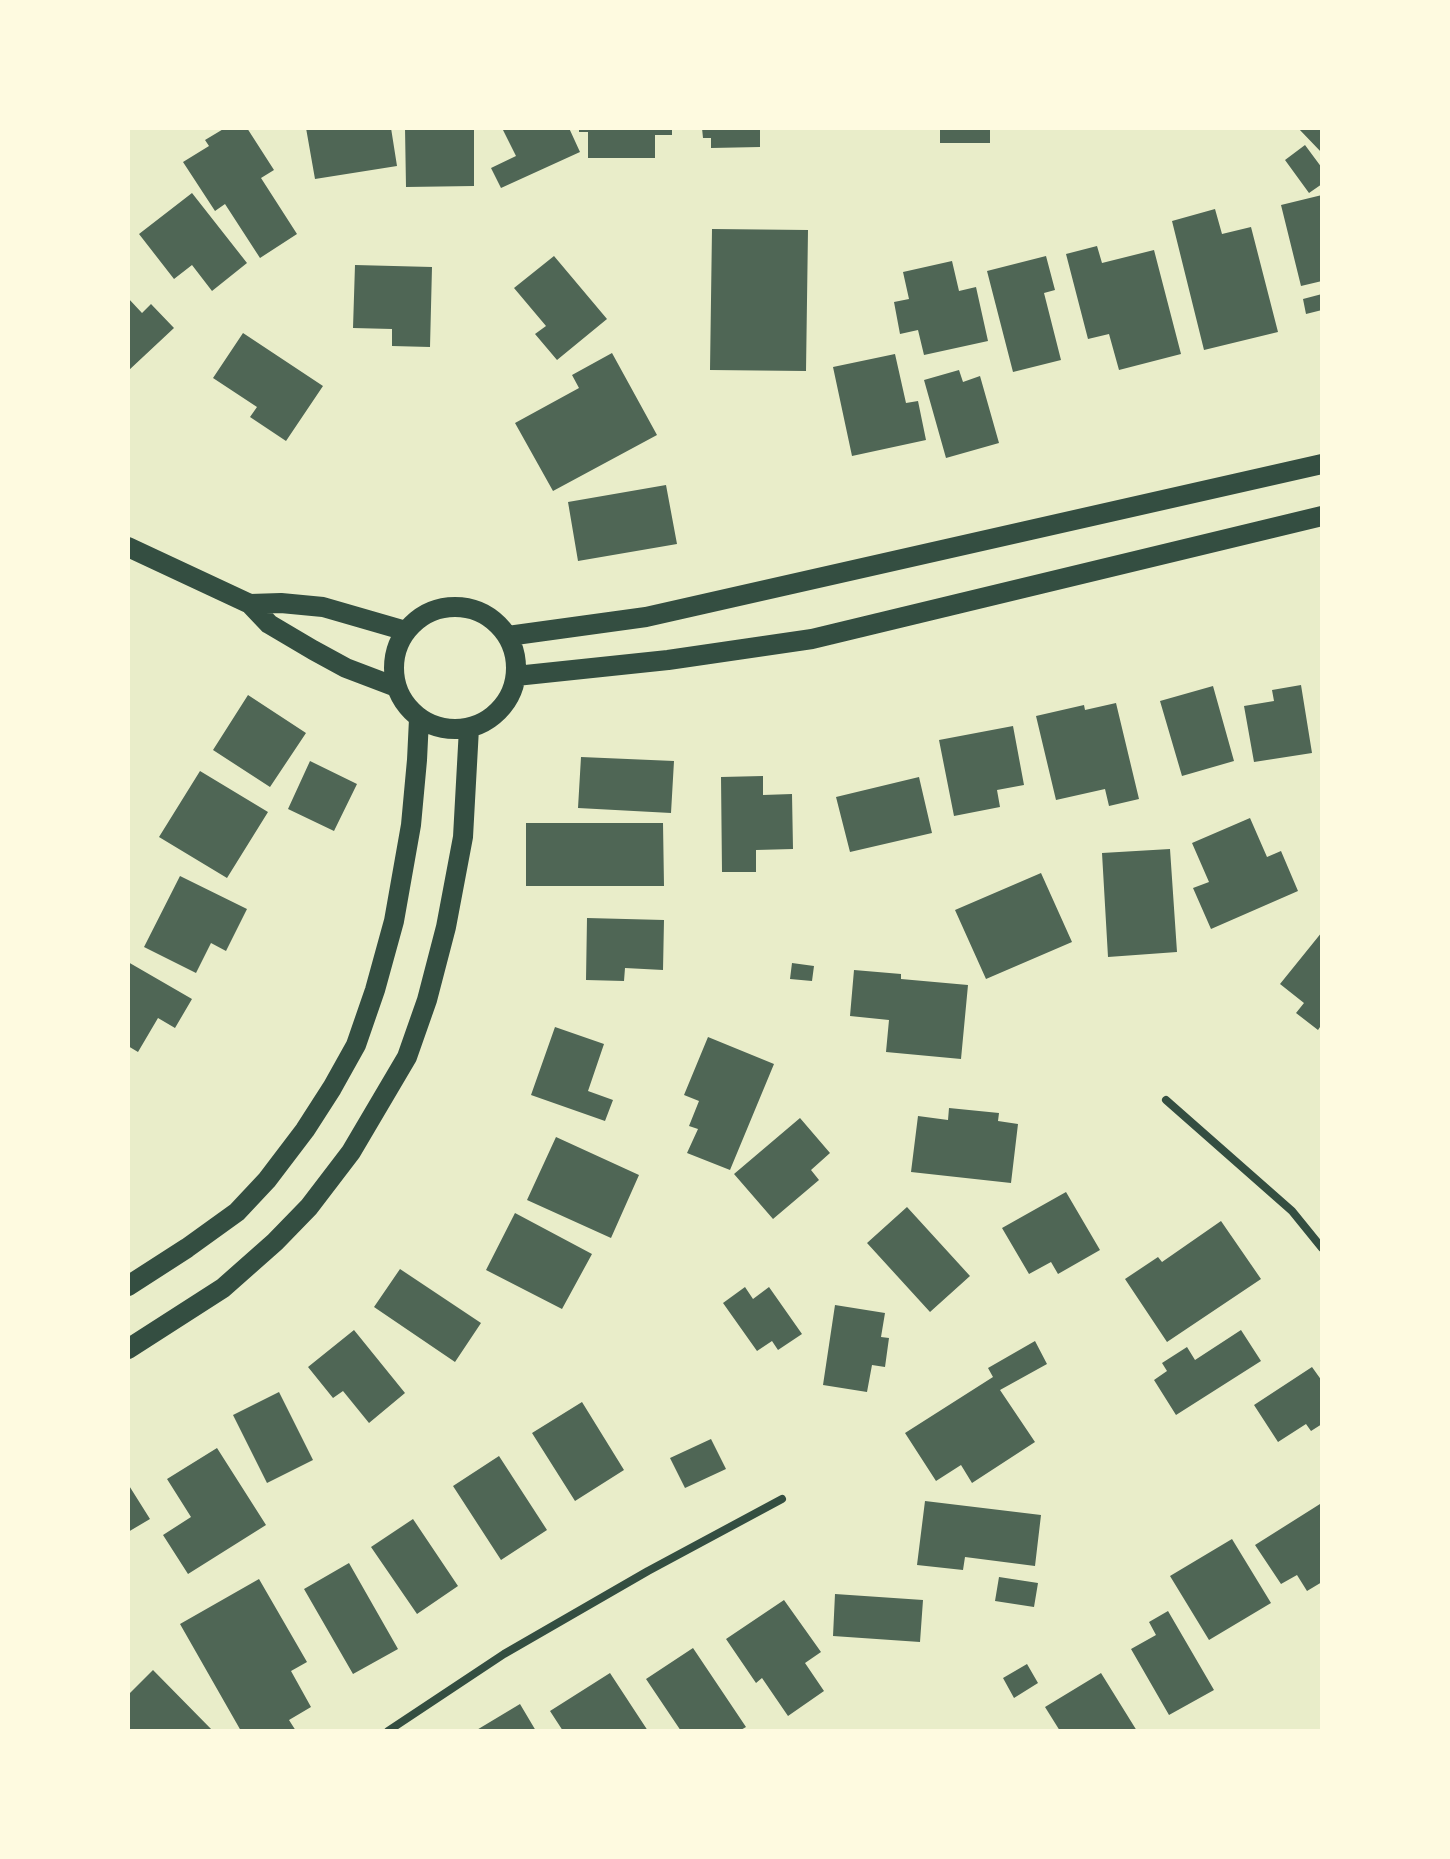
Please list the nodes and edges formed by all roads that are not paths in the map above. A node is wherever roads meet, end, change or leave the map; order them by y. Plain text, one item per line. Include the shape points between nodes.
1 (1322, 464) edge
2 (1322, 516) edge
3 (128, 547) edge
4 (250, 604) junction
5 (406, 631) junction
6 (508, 636) junction
7 (516, 676) junction
8 (396, 687) junction
9 (419, 719) junction
10 (469, 728) junction
11 (1166, 1100) dead end
12 (1322, 1248) edge
13 (128, 1286) edge
14 (128, 1349) edge
15 (782, 1499) dead end
16 (388, 1731) edge

1 - 6 main road via 646,617
2 - 7 main road via 812,639
3 - 4 main road
4 - 5 main road via 323,607
4 - 8 main road via 269,624 313,650
5 - 6 main road via 420,617 458,607 494,620
5 - 8 main road via 393,667
6 - 7 main road
7 - 10 main road via 501,710
8 - 9 main road
9 - 10 main road via 435,727
9 - 13 main road via 411,825 394,921 356,1045 305,1130 237,1212
10 - 14 main road via 463,837 452,897 407,1057 351,1152 309,1207 223,1288
11 - 12 street via 1292,1211
15 - 16 street via 504,1654

